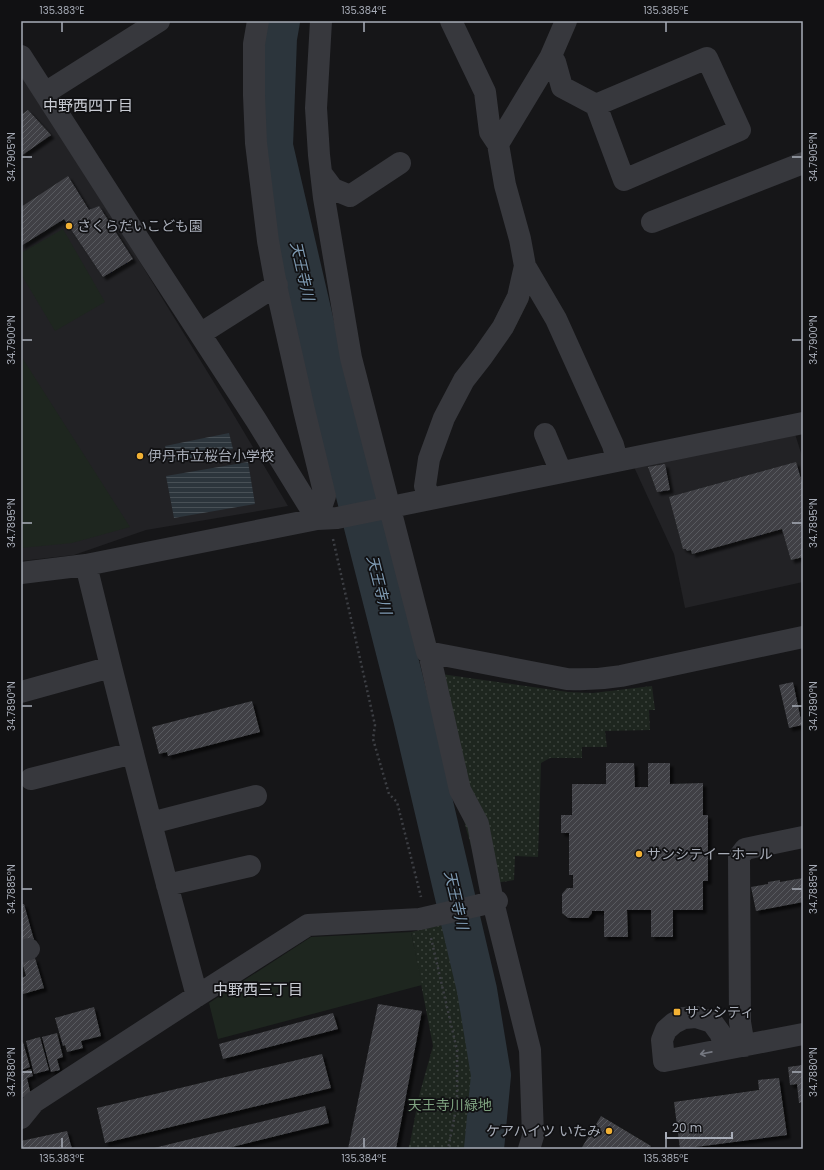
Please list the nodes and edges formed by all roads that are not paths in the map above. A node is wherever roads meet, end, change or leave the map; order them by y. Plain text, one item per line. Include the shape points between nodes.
1 (258, 21) edge
2 (321, 21) edge
3 (451, 21) edge
4 (566, 21) edge
5 (151, 23) edge
6 (21, 56) edge
7 (550, 58) junction
8 (45, 93) junction
9 (596, 105) junction
10 (498, 144) junction
11 (400, 163) dead end
12 (803, 163) edge
13 (321, 173) junction
14 (652, 222) dead end
15 (525, 266) junction
16 (277, 285) junction
17 (200, 334) junction
18 (803, 423) edge
19 (545, 434) dead end
20 (617, 460) junction
21 (561, 472) junction
22 (429, 498) junction
23 (386, 507) junction
24 (328, 519) junction
25 (86, 565) junction
26 (21, 573) edge
27 (803, 637) edge
28 (429, 653) junction
29 (111, 667) junction
30 (21, 692) edge
31 (133, 753) junction
32 (32, 779) dead end
33 (256, 796) dead end
34 (151, 823) junction
35 (803, 837) edge
36 (250, 866) dead end
37 (167, 885) junction
38 (493, 902) junction
39 (197, 996) junction
40 (803, 1034) edge
41 (21, 1118) edge
42 (529, 1149) edge

1 - 16 street via 254,44 256,143 268,241
2 - 13 street via 316,108
3 - 10 street via 485,92 490,132
4 - 7 street
5 - 8 street
6 - 8 street
7 - 9 street via 555,62 562,87
7 - 10 street
8 - 17 street
9 - 9 street via 707,58 740,130 624,180
10 - 15 street via 505,185
11 - 13 street via 350,196 333,189
12 - 14 street
13 - 23 street via 351,358
15 - 20 street via 556,319 613,445
15 - 22 street via 518,297 503,327 464,380 444,418 429,459 425,486
16 - 17 street
16 - 24 street
17 - 24 street via 256,420
18 - 20 street
19 - 21 street
20 - 21 street
21 - 22 street
22 - 23 street
23 - 24 street
23 - 28 street
24 - 25 street
25 - 26 street
25 - 29 street
27 - 28 street via 621,676 585,680 567,679
28 - 38 street via 460,790 478,824
29 - 30 street
29 - 31 street
31 - 32 street
31 - 34 street
33 - 34 street
34 - 37 street
35 - 40 street via 745,849 739,857 740,1022 744,1046
36 - 37 street
37 - 39 street
38 - 39 street via 420,920 308,925
38 - 42 street via 530,1050 533,1136
39 - 41 street via 34,1102

